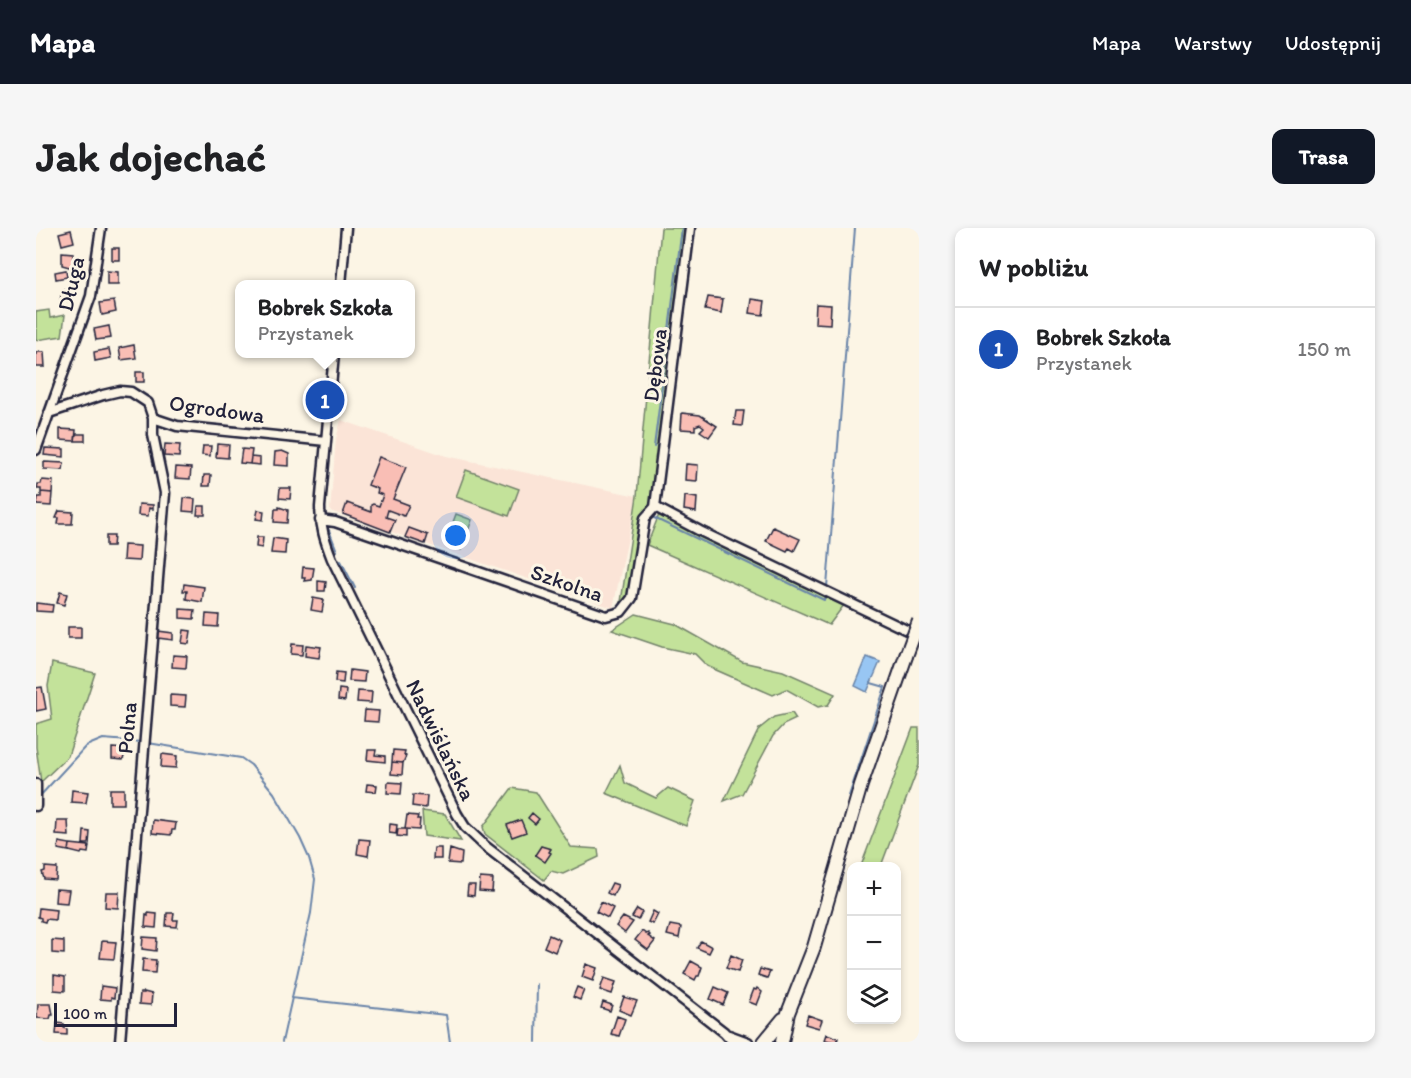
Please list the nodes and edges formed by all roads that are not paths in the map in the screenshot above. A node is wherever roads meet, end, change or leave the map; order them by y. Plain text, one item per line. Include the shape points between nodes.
1 (101, 228) edge
2 (346, 228) edge
3 (690, 228) edge
4 (341, 280) edge
5 (334, 358) edge
6 (49, 413) junction
7 (153, 417) junction
8 (326, 441) junction
9 (36, 450) edge
10 (655, 507) junction
11 (320, 520) junction
12 (919, 621) edge
13 (919, 637) edge
14 (36, 784) edge
15 (36, 800) edge
16 (36, 806) edge
17 (788, 1013) junction
18 (724, 1032) junction
19 (120, 1042) edge
20 (733, 1042) edge
21 (748, 1042) edge
22 (764, 1042) edge
23 (782, 1042) edge

1 - 6 street, Długa via 91,296
2 - 4 street
3 - 10 street, Dębowa
5 - 8 street, Nadwiślańska
6 - 7 street, Ogrodowa via 120,391 131,392 148,404
6 - 9 street, Długa
7 - 8 street, Ogrodowa via 177,426
7 - 19 street, Polna via 165,493
8 - 11 street, Nadwiślańska
10 - 11 street, Szkolna via 645,518 632,598 621,612 606,616
10 - 13 street
11 - 18 street, Nadwiślańska via 332,559 465,827
12 - 17 main road, bridge via 861,785 814,947
14 - 15 street
15 - 16 street
17 - 22 main road
17 - 23 main road
18 - 20 street, Nadwiślańska
18 - 21 street, Nadwiślańska

